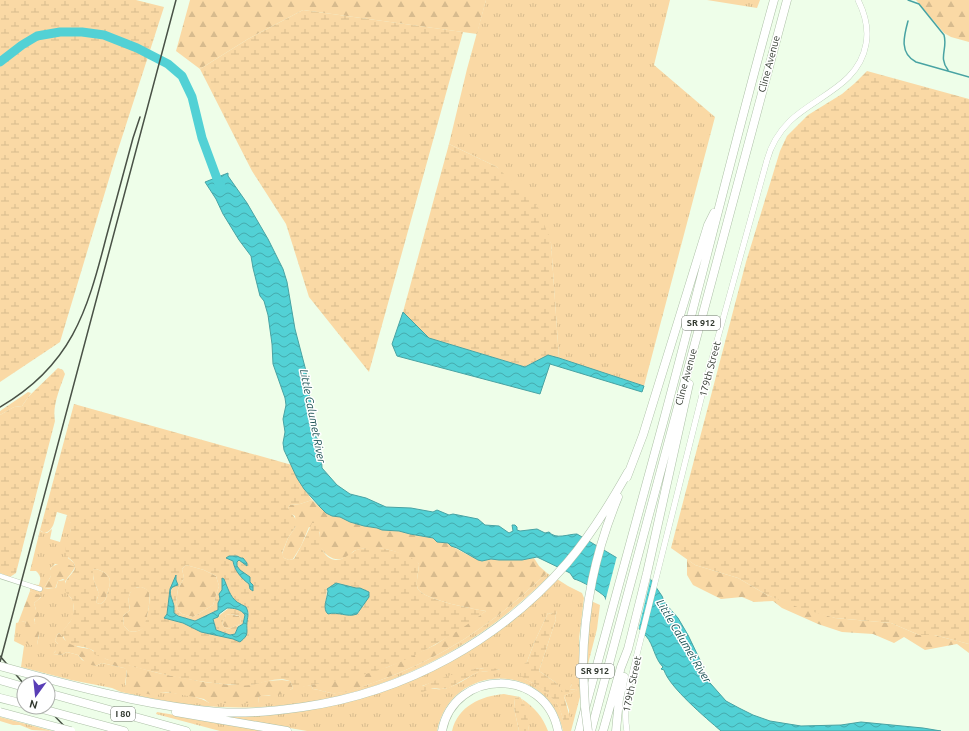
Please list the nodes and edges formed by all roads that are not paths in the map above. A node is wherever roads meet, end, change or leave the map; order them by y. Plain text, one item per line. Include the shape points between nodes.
1 (774, 0) edge
2 (787, 0) edge
3 (858, 0) edge
4 (722, 198) junction
5 (697, 336) junction
6 (628, 472) junction
7 (0, 576) edge
8 (40, 589) dead end
9 (628, 649) junction
10 (0, 666) edge
11 (0, 680) edge
12 (16, 685) edge
13 (56, 696) edge
14 (0, 698) edge
15 (119, 698) junction
16 (16, 702) edge
17 (0, 712) edge
18 (56, 713) edge
19 (71, 731) edge
20 (124, 731) edge
21 (186, 731) edge
22 (287, 731) edge
23 (442, 731) edge
24 (558, 731) edge
25 (579, 731) edge
26 (588, 731) edge
27 (591, 731) edge
28 (603, 731) edge
29 (616, 731) edge
30 (627, 731) edge

1 - 4 highway, Cline Avenue / SR 912
2 - 5 highway, Cline Avenue / SR 912
3 - 30 street, 179th Street via 866,19 867,36 858,66 843,83 789,122 777,137 768,155 702,395 627,695
4 - 6 highway via 708,225 643,435
4 - 25 highway, Cline Avenue / SR 912
5 - 9 highway via 687,399
5 - 27 highway, Cline Avenue / SR 912
6 - 15 highway via 574,554 511,617 467,648 408,679 350,698 294,709 254,712 220,712
6 - 26 highway, bridge via 604,533 587,604 583,667
7 - 8 street
9 - 28 highway
9 - 29 highway via 618,699
10 - 15 highway, bridge
11 - 12 highway
13 - 21 highway, I 80
14 - 16 highway
15 - 22 highway via 167,710
17 - 19 highway, bridge
18 - 20 highway, I 80, bridge
23 - 24 highway via 452,706 459,699 480,686 493,683 516,685 540,698 553,716

